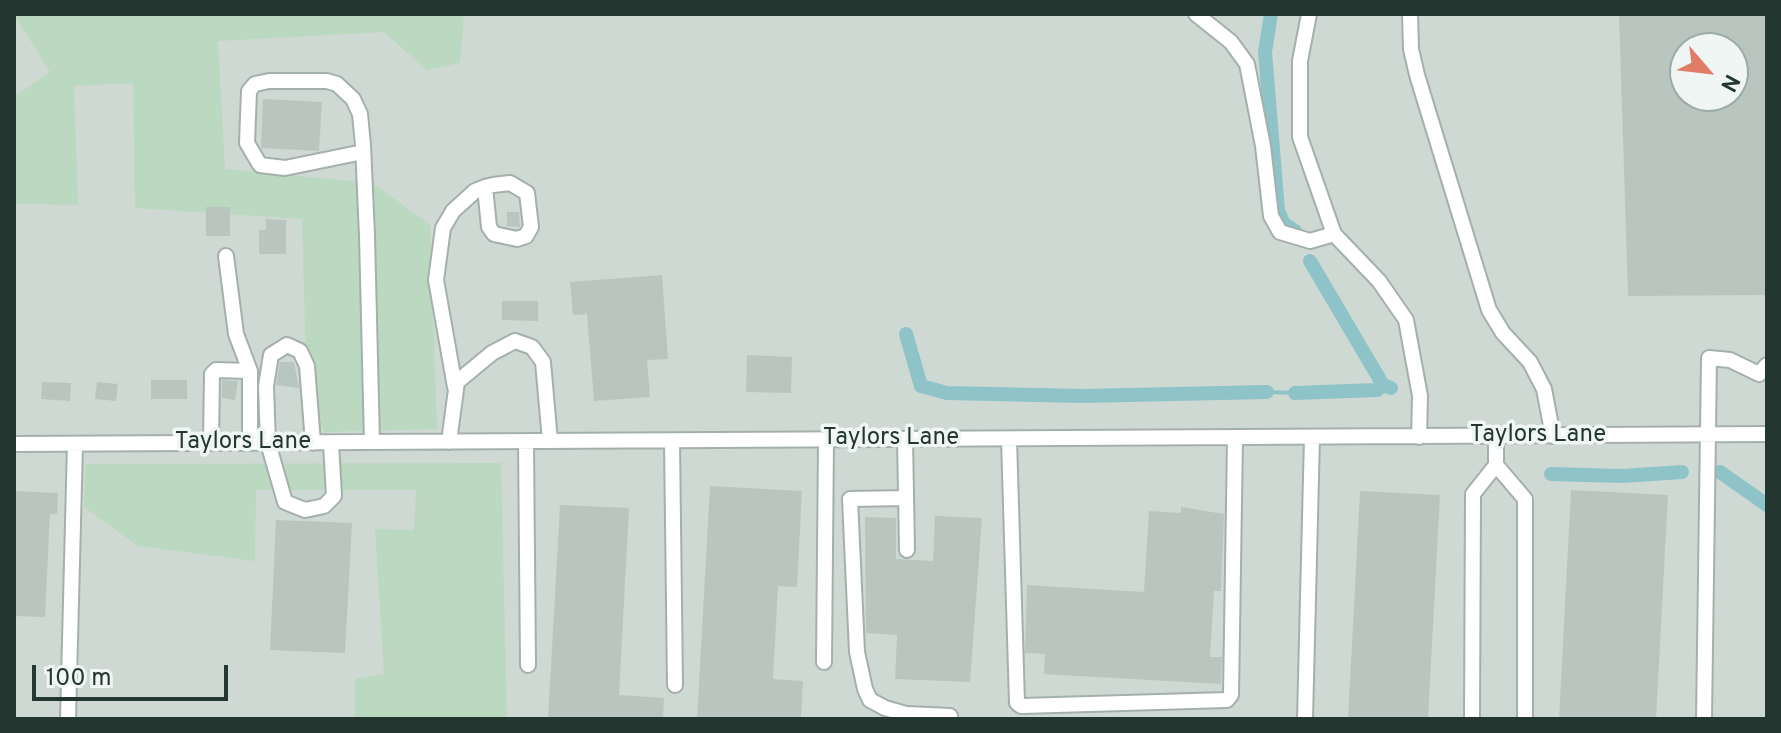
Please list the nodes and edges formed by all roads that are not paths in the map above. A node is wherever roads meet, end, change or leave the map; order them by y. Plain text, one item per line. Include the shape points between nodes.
1 (1196, 14) edge
2 (1309, 14) edge
3 (1410, 14) edge
4 (363, 149) junction
5 (485, 187) dead end
6 (1334, 234) junction
7 (226, 256) dead end
8 (1767, 365) edge
9 (250, 371) junction
10 (455, 387) junction
11 (1767, 434) edge
12 (1706, 435) junction
13 (1496, 436) junction
14 (1553, 436) junction
15 (1312, 437) junction
16 (1419, 437) junction
17 (1235, 438) junction
18 (905, 439) junction
19 (1009, 439) junction
20 (826, 440) junction
21 (550, 441) junction
22 (672, 441) junction
23 (372, 442) junction
24 (449, 442) junction
25 (526, 442) junction
26 (211, 443) junction
27 (250, 443) junction
28 (268, 443) junction
29 (313, 443) junction
30 (331, 443) junction
31 (14, 444) edge
32 (75, 444) junction
33 (1496, 465) junction
34 (906, 498) junction
35 (907, 550) dead end
36 (824, 662) dead end
37 (528, 665) dead end
38 (675, 685) dead end
39 (950, 716) dead end
40 (68, 719) edge
41 (1305, 719) edge
42 (1472, 719) edge
43 (1525, 719) edge
44 (1704, 719) edge

1 - 6 street via 1231,42 1247,64 1271,216 1280,232 1310,241
2 - 6 street via 1300,61 1300,137
3 - 14 street via 1417,75 1489,310 1544,389
4 - 4 street via 285,168 260,165 247,143 249,91 255,84 337,84 360,114
4 - 23 street
5 - 10 street via 453,211 437,255 436,280
6 - 16 street via 1379,281 1406,320 1420,396
7 - 9 street via 236,334
8 - 12 street via 1759,374 1730,360 1709,358
9 - 26 street via 212,374
9 - 27 street
10 - 21 street via 506,343 532,347 543,362
10 - 24 street
11 - 12 street, Taylors Lane
12 - 14 street, Taylors Lane
12 - 44 street
13 - 14 street, Taylors Lane
13 - 16 street, Taylors Lane
13 - 33 street
15 - 16 street, Taylors Lane
15 - 17 street, Taylors Lane
15 - 41 street
17 - 19 street, Taylors Lane
17 - 19 street via 1231,695 1227,700 1021,706
18 - 19 street, Taylors Lane
18 - 20 street, Taylors Lane
18 - 34 street
20 - 22 street, Taylors Lane
20 - 36 street
21 - 22 street, Taylors Lane
21 - 25 street, Taylors Lane
22 - 38 street
23 - 24 street, Taylors Lane
23 - 30 street, Taylors Lane
24 - 25 street, Taylors Lane
25 - 37 street
26 - 27 street, Taylors Lane
26 - 32 street, Taylors Lane
27 - 28 street, Taylors Lane
28 - 29 street, Taylors Lane
28 - 29 street via 268,364 271,355 287,345 300,351 307,366
28 - 30 street via 285,502 305,510 324,506 334,496
29 - 30 street, Taylors Lane
31 - 32 street, Taylors Lane
32 - 40 street
33 - 42 street via 1473,494
33 - 43 street via 1525,499
34 - 35 street
34 - 39 street via 850,499 857,652 870,700 906,714

